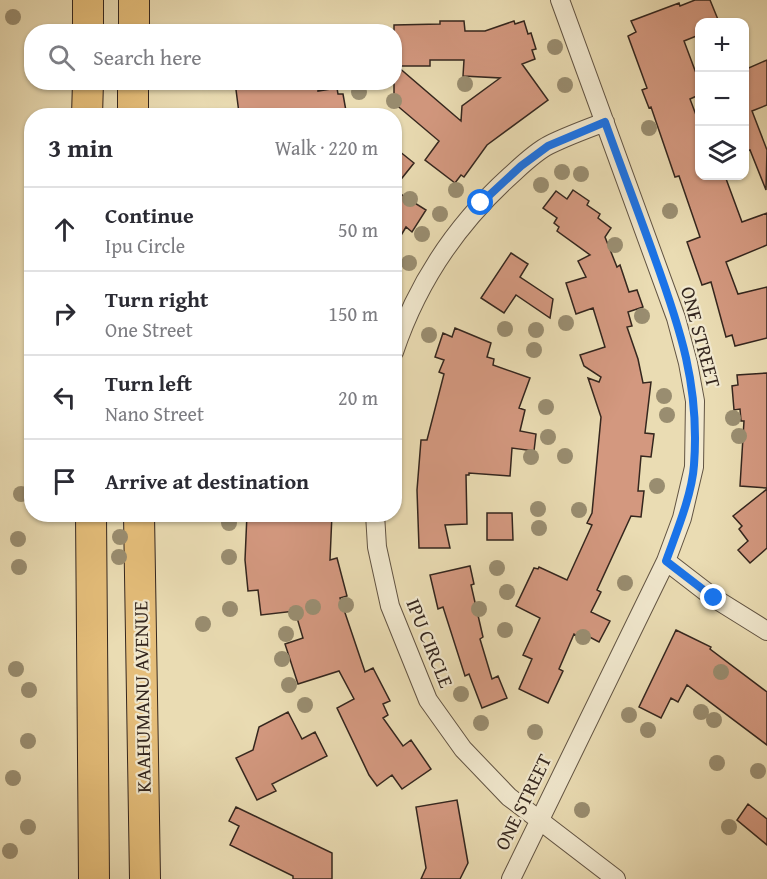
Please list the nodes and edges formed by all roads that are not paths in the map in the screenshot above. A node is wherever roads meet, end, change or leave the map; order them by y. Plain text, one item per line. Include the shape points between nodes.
1 (88, 0) edge
2 (134, 0) edge
3 (560, 0) edge
4 (88, 24) edge
5 (134, 24) edge
6 (88, 90) edge
7 (134, 90) edge
8 (87, 108) edge
9 (133, 108) edge
10 (605, 122) junction
11 (402, 332) edge
12 (91, 522) edge
13 (139, 522) edge
14 (375, 522) edge
15 (666, 561) junction
16 (767, 631) edge
17 (538, 819) junction
18 (94, 879) edge
19 (145, 879) edge
20 (510, 879) edge
21 (616, 879) edge

1 - 4 main road
2 - 5 main road
3 - 10 street, ONE STREET
6 - 8 main road
7 - 9 main road
10 - 11 street via 548,146 481,203 440,257
10 - 15 street, ONE STREET via 676,318 695,401 694,467 682,518
12 - 18 main road
13 - 19 main road, KAAHUMANU AVENUE
14 - 17 street, IPU CIRCLE via 390,606 428,700 463,749 508,797
15 - 16 street via 714,598
15 - 17 street, ONE STREET
17 - 20 street, ONE STREET
17 - 21 street, IPU CIRCLE

